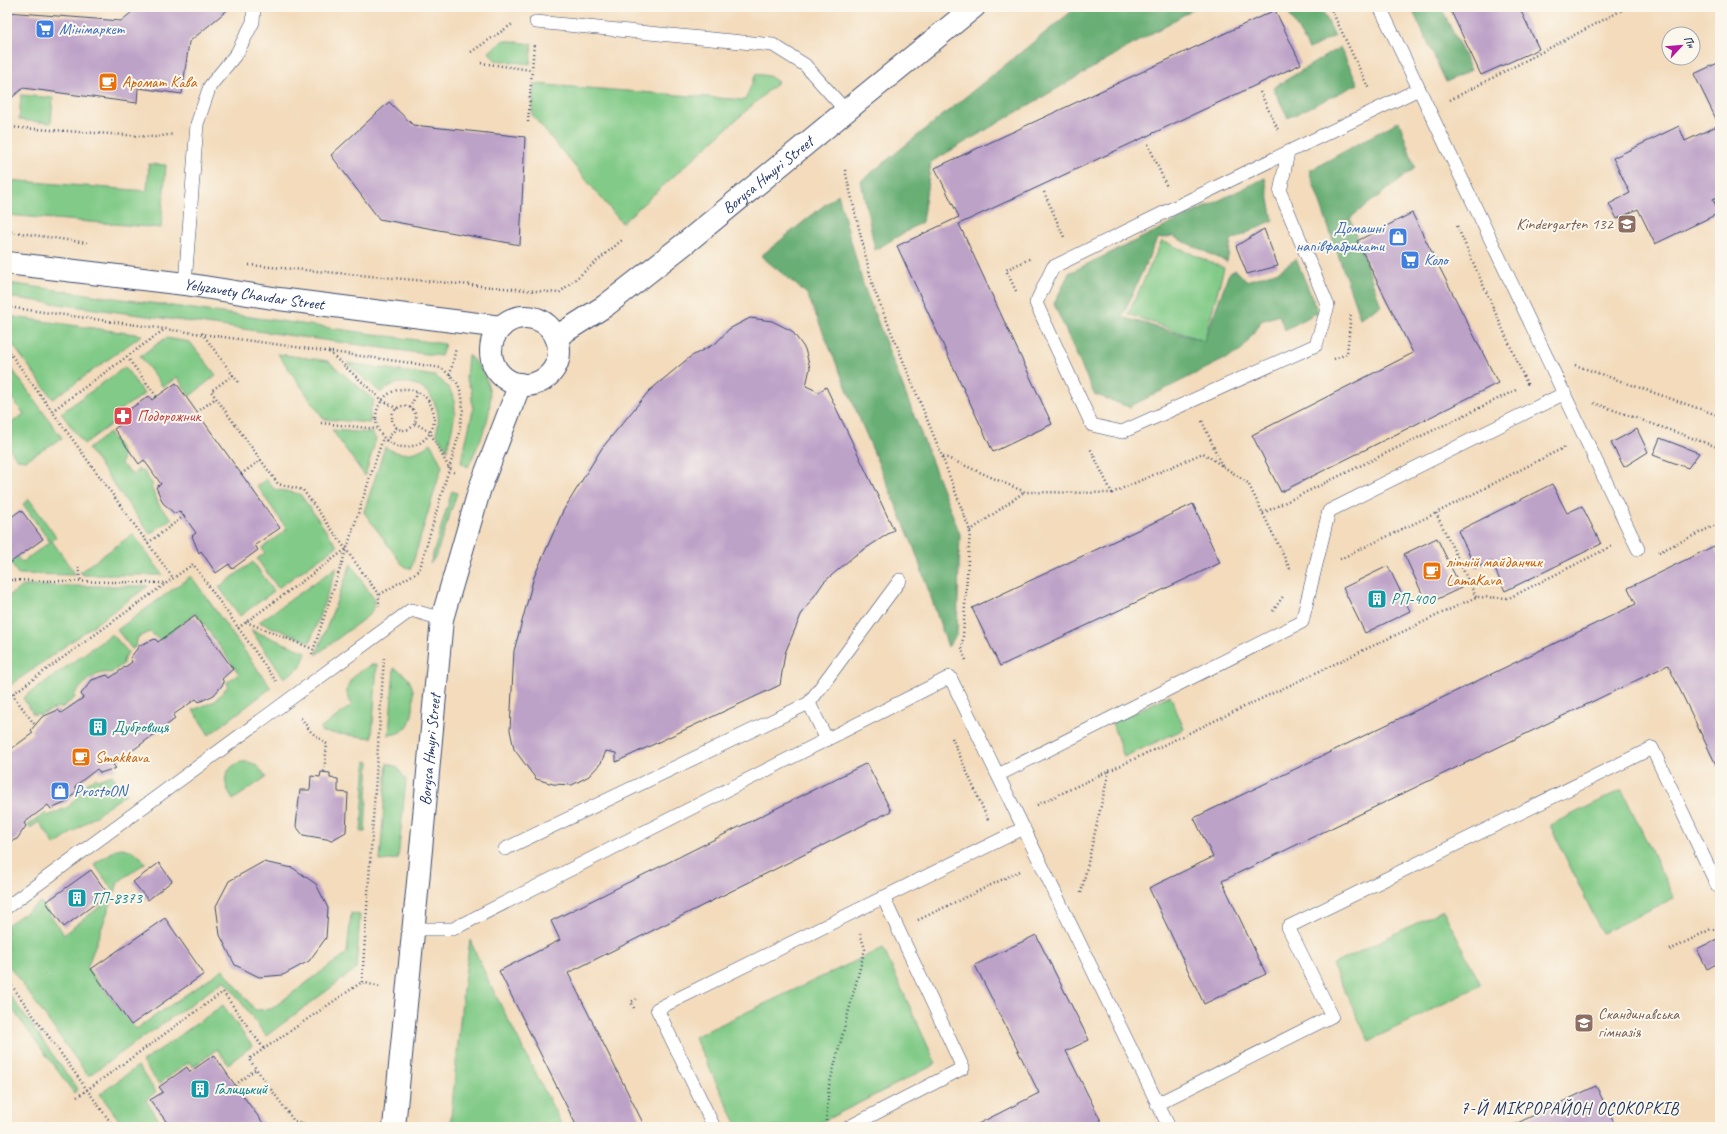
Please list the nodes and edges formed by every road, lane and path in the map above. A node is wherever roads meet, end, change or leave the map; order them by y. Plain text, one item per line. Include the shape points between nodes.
1 (254, 7) edge
2 (974, 7) edge
3 (1330, 7) edge
4 (1380, 7) edge
5 (1628, 7) edge
6 (536, 22) junction
7 (471, 52) dead end
8 (481, 64) dead end
9 (531, 70) junction
10 (1419, 88) junction
11 (1260, 92) dead end
12 (1370, 92) dead end
13 (1448, 101) dead end
14 (846, 111) junction
15 (528, 122) dead end
16 (7, 127) edge
17 (178, 130) dead end
18 (1281, 136) dead end
19 (1148, 144) dead end
20 (1288, 152) junction
21 (845, 170) dead end
22 (1168, 191) dead end
23 (1044, 192) dead end
24 (1454, 220) dead end
25 (7, 231) edge
26 (622, 240) dead end
27 (1065, 241) dead end
28 (93, 244) dead end
29 (1033, 257) dead end
30 (7, 263) edge
31 (248, 264) dead end
32 (185, 284) junction
33 (1017, 291) dead end
34 (7, 307) edge
35 (1352, 310) dead end
36 (501, 327) junction
37 (166, 329) junction
38 (201, 333) junction
39 (556, 337) junction
40 (457, 344) dead end
41 (7, 350) edge
42 (328, 351) junction
43 (127, 357) junction
44 (1332, 360) dead end
45 (1572, 364) dead end
46 (233, 375) junction
47 (450, 375) junction
48 (238, 382) dead end
49 (520, 384) junction
50 (417, 392) junction
51 (1565, 393) junction
52 (157, 397) dead end
53 (216, 398) junction
54 (382, 400) junction
55 (1590, 401) dead end
56 (410, 408) junction
57 (397, 409) junction
58 (52, 411) junction
59 (197, 412) dead end
60 (1720, 416) edge
61 (1202, 419) dead end
62 (415, 423) junction
63 (321, 424) dead end
64 (397, 427) junction
65 (377, 429) junction
66 (430, 432) junction
67 (1585, 437) junction
68 (383, 438) junction
69 (386, 441) junction
70 (1088, 443) dead end
71 (1720, 448) edge
72 (942, 456) junction
73 (261, 460) junction
74 (1222, 466) junction
75 (449, 468) junction
76 (241, 474) dead end
77 (456, 475) dead end
78 (1025, 492) junction
79 (1112, 493) junction
80 (1262, 513) junction
81 (1436, 513) junction
82 (184, 516) dead end
83 (1720, 522) edge
84 (970, 531) junction
85 (1631, 537) junction
86 (148, 543) junction
87 (346, 549) junction
88 (1638, 549) dead end
89 (1655, 554) dead end
90 (78, 567) dead end
91 (1315, 571) junction
92 (173, 578) junction
93 (7, 580) edge
94 (900, 580) dead end
95 (1295, 580) junction
96 (80, 581) junction
97 (166, 583) junction
98 (379, 595) junction
99 (1476, 597) junction
100 (378, 609) dead end
101 (1269, 616) dead end
102 (442, 619) junction
103 (246, 622) junction
104 (238, 628) junction
105 (313, 649) junction
106 (311, 655) dead end
107 (384, 658) dead end
108 (969, 665) dead end
109 (12, 694) junction
110 (7, 698) edge
111 (289, 700) junction
112 (809, 703) junction
113 (35, 725) dead end
114 (951, 735) dead end
115 (827, 740) junction
116 (1109, 770) junction
117 (324, 772) dead end
118 (998, 775) junction
119 (1034, 806) dead end
120 (991, 826) dead end
121 (1024, 828) junction
122 (505, 849) dead end
123 (1024, 869) dead end
124 (1718, 885) dead end
125 (883, 897) junction
126 (7, 907) edge
127 (852, 913) junction
128 (915, 922) dead end
129 (413, 929) junction
130 (1073, 929) junction
131 (1720, 930) edge
132 (1670, 950) dead end
133 (7, 979) edge
134 (362, 982) junction
135 (385, 989) dead end
136 (638, 998) dead end
137 (634, 1009) dead end
138 (264, 1049) junction
139 (256, 1069) junction
140 (235, 1085) dead end
141 (87, 1089) junction
142 (77, 1097) dead end
143 (1158, 1104) junction
144 (307, 1124) junction
145 (114, 1127) edge
146 (304, 1127) edge
147 (316, 1127) edge
148 (394, 1127) edge
149 (714, 1127) edge
150 (826, 1127) edge
151 (849, 1127) edge
152 (1169, 1127) edge

1 - 32 lane via 253,22 237,53 210,86 197,124
2 - 14 street, Borysa Hmyri Street
3 - 12 path
4 - 10 lane
5 - 13 path
6 - 7 path via 518,21
6 - 9 path
6 - 14 lane via 773,45 805,65
8 - 9 path
9 - 15 path
10 - 20 lane
10 - 51 lane
11 - 18 path
14 - 39 street, Borysa Hmyri Street via 605,306
16 - 17 path via 154,137 173,135
19 - 22 path
20 - 20 lane via 1280,192 1328,306 1316,345 1122,432 1092,425 1036,303 1053,267
21 - 72 path via 873,287
23 - 27 path
24 - 80 path via 1527,384
25 - 28 path
26 - 31 path via 559,293
29 - 33 path via 1006,270
30 - 32 street, Yelyzavety Chavdar Street
32 - 36 street, Yelyzavety Chavdar Street via 279,299
34 - 37 path
35 - 44 path via 1347,354
36 - 39 street via 510,320 531,317 550,328
36 - 49 street via 492,346 495,366 510,381
37 - 38 path
37 - 43 path
38 - 42 path
38 - 46 path
39 - 49 street via 559,357 549,375 540,381
40 - 47 path
41 - 58 path
42 - 47 path via 441,368
42 - 54 path
43 - 52 path
43 - 58 path
45 - 60 path
46 - 48 path
46 - 53 path via 211,391
47 - 75 path via 458,384 463,409
49 - 102 street, Borysa Hmyri Street via 480,488
50 - 54 path via 404,389 394,391
50 - 56 path
50 - 66 path via 430,403 433,412 434,422
51 - 67 lane
51 - 91 lane via 1329,511
53 - 59 path
53 - 73 path
54 - 57 path
54 - 65 path via 376,414
55 - 71 path
56 - 57 path via 403,406
56 - 62 path via 415,413
57 - 64 path via 393,420
58 - 86 path
61 - 74 path
62 - 64 path via 408,429
62 - 66 path
63 - 65 path
64 - 69 path
65 - 68 path
66 - 69 path via 416,446 396,446
66 - 75 path
67 - 81 path
67 - 85 lane
68 - 69 path
68 - 87 path
70 - 79 path
72 - 78 path
72 - 84 path
73 - 76 path
73 - 87 path via 278,484 303,490
74 - 79 path via 1203,453
74 - 80 path via 1248,483
75 - 77 path
75 - 98 path via 419,571
78 - 79 path
78 - 84 path
80 - 95 path
81 - 91 path
81 - 99 path
82 - 86 path
83 - 89 path
84 - 108 path via 962,651
85 - 88 lane
85 - 99 path via 1509,598
86 - 92 path
87 - 98 path
87 - 103 path
87 - 105 path
90 - 96 path
91 - 95 path
91 - 118 lane via 1302,622
92 - 97 path
92 - 104 path via 193,564
93 - 96 path
94 - 112 lane
95 - 101 path
96 - 97 path
97 - 109 path
98 - 100 path
99 - 116 path
102 - 111 lane via 411,610
102 - 129 street, Borysa Hmyri Street
103 - 104 path
103 - 105 path
104 - 111 path
105 - 106 path
107 - 134 path
109 - 110 path
109 - 113 path
111 - 117 path via 311,732 327,744
111 - 126 lane
112 - 115 lane
112 - 122 lane
114 - 120 path
115 - 118 lane via 950,677
115 - 129 lane via 454,929
116 - 119 path
116 - 130 path
118 - 121 lane
121 - 125 lane
121 - 130 lane
123 - 128 path
124 - 143 lane via 1652,748 1288,927 1332,1016
125 - 127 lane
125 - 151 lane via 963,1068
127 - 149 lane via 657,1009
127 - 150 path via 866,949 829,1086
129 - 148 street, Borysa Hmyri Street
130 - 143 lane
131 - 132 path via 1711,929
133 - 141 path
134 - 135 path
134 - 138 path
136 - 137 path via 631,1002
138 - 139 path via 249,1060
138 - 141 path via 223,992
139 - 140 path
139 - 144 path via 294,1121
141 - 142 path
141 - 145 path
143 - 152 lane
144 - 146 path
144 - 147 path

